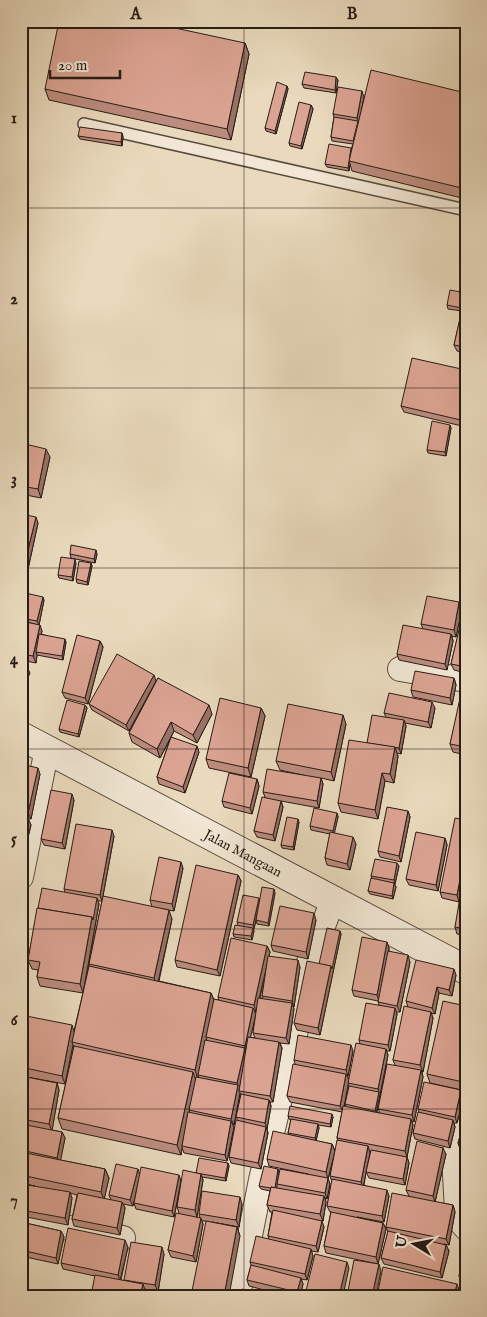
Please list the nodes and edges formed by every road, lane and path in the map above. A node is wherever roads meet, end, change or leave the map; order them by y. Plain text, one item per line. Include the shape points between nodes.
1 (84, 124) dead end
2 (466, 210) edge
3 (400, 669) dead end
4 (466, 680) edge
5 (21, 736) edge
6 (47, 749) junction
7 (21, 877) edge
8 (333, 900) junction
9 (466, 970) edge
10 (466, 1109) edge
11 (21, 1219) edge
12 (466, 1228) edge
13 (123, 1238) edge
14 (238, 1296) edge

1 - 2 lane
3 - 4 street
5 - 6 street, Jalan Mangaan
6 - 7 street
6 - 8 street, Jalan Mangaan
8 - 9 street, Jalan Mangaan
8 - 14 street via 308,965
10 - 12 street via 454,1155 456,1212
11 - 13 street

